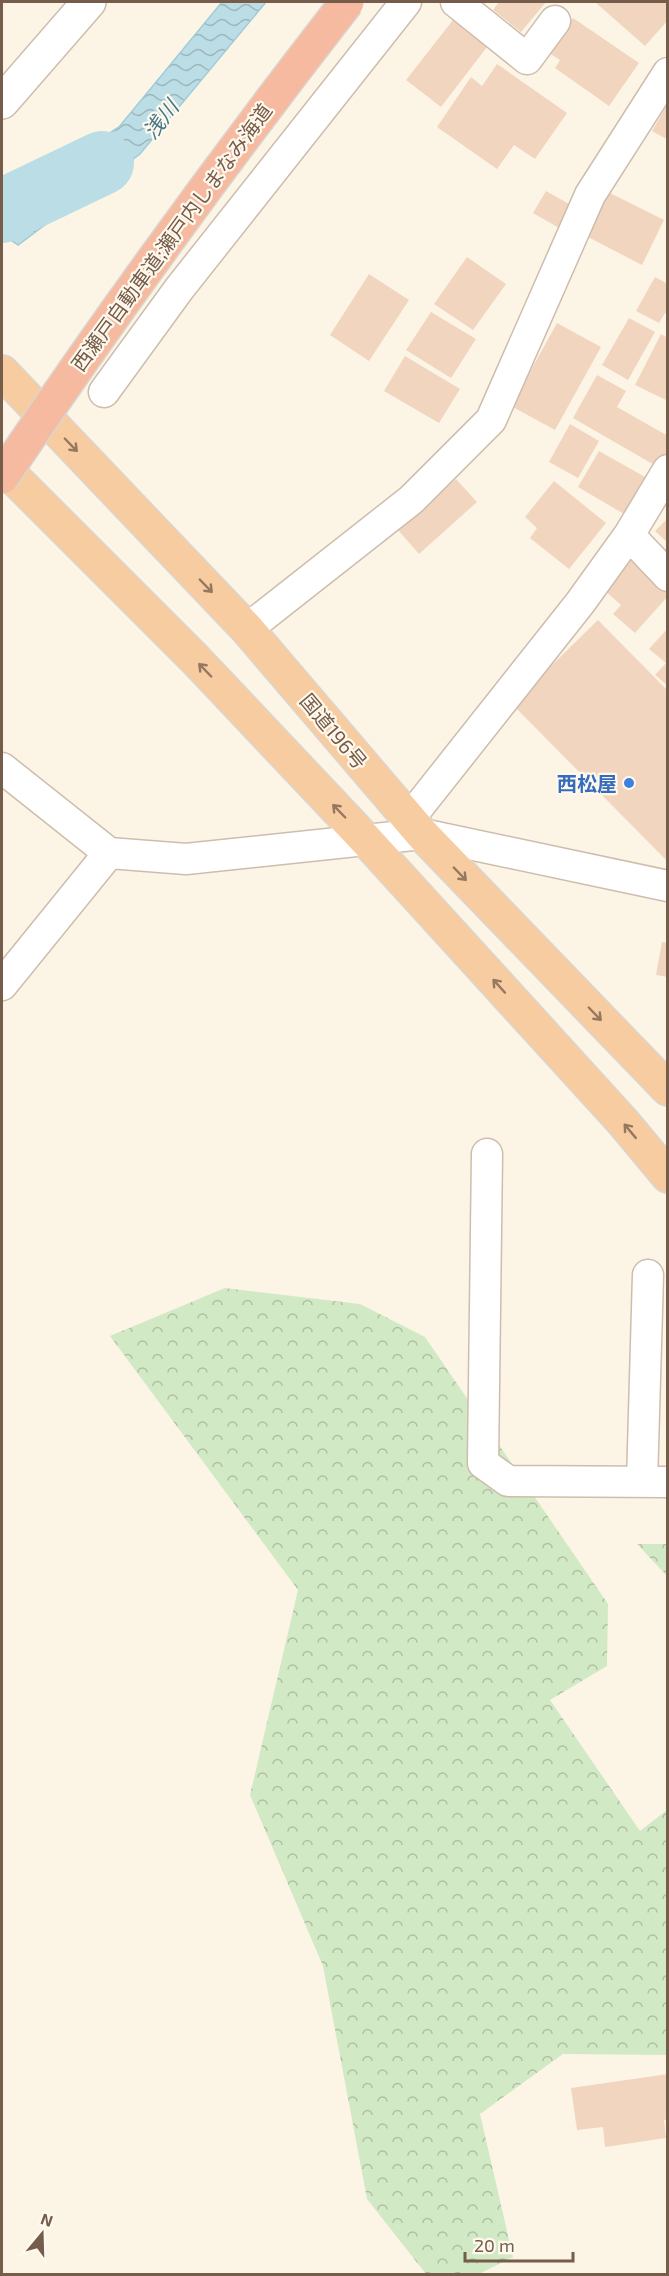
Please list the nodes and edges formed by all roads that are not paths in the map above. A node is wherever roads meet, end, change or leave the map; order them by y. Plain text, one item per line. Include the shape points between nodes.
1 (89, 2) edge
2 (347, 2) edge
3 (406, 2) edge
4 (456, 2) edge
5 (555, 21) dead end
6 (668, 73) edge
7 (2, 102) edge
8 (2, 372) edge
9 (104, 392) dead end
10 (2, 466) edge
11 (668, 470) edge
12 (2, 477) edge
13 (629, 535) junction
14 (668, 576) edge
15 (247, 629) junction
16 (2, 768) edge
17 (416, 827) junction
18 (366, 840) junction
19 (109, 853) junction
20 (668, 886) edge
21 (2, 984) edge
22 (668, 1089) edge
23 (487, 1154) dead end
24 (668, 1176) edge
25 (648, 1275) dead end
26 (655, 1482) edge

1 - 7 street
2 - 12 highway, 西瀬戸自動車道;瀬戸内しまなみ海道, bridge via 71,375
3 - 9 street via 179,288
4 - 5 street via 527,58
6 - 15 street via 590,195 491,420 411,500
8 -> 15 highway, 国道196号
18 -> 10 highway via 195,659
11 - 13 street
13 - 14 street
13 - 17 street
15 - 17 highway, 国道196号
16 - 19 street
17 - 18 street
17 - 20 street
17 -> 22 highway, 国道196号
18 - 19 street via 186,859
24 -> 18 highway
19 - 21 street
23 - 26 street via 483,1463 508,1481
25 - 26 street

